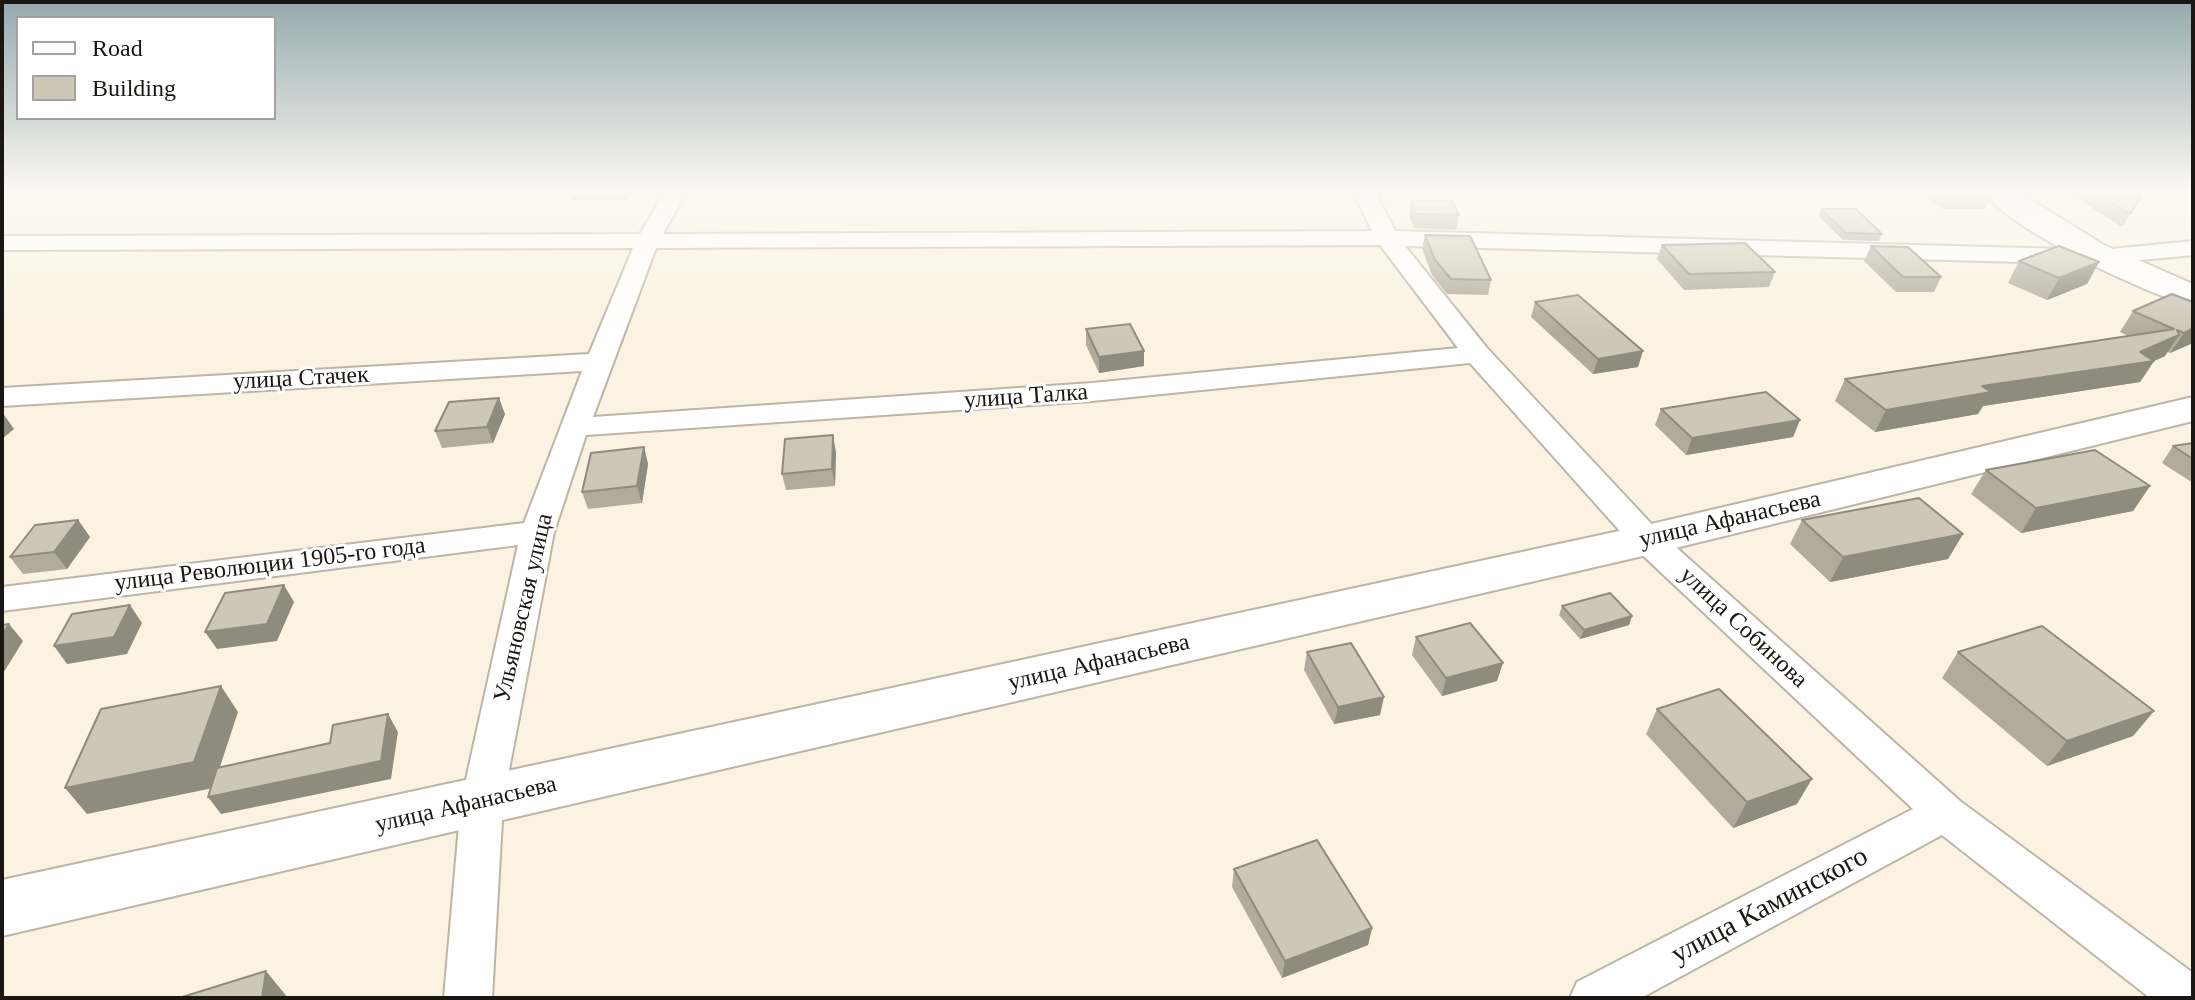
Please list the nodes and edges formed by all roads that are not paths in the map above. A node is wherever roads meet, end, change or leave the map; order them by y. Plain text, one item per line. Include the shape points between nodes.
1 (648, 239) edge
2 (540, 240) edge
3 (1388, 240) edge
4 (1450, 240) edge
5 (2068, 240) edge
6 (2, 243) edge
7 (2193, 248) edge
8 (2101, 257) junction
9 (2193, 296) edge
10 (1477, 354) junction
11 (600, 362) junction
12 (2, 397) edge
13 (2193, 409) edge
14 (574, 427) junction
15 (537, 532) junction
16 (1647, 540) junction
17 (2, 599) edge
18 (482, 802) junction
19 (1945, 813) junction
20 (2, 908) edge
21 (468, 998) edge
22 (1594, 998) edge
23 (2188, 998) edge

1 - 11 street, Ульяновская улица
2 - 6 street
3 - 10 street, улица Собинова
4 - 8 street
5 - 8 street
7 - 8 street
8 - 9 street
10 - 14 street, улица Талка via 1092,392
10 - 16 street, улица Собинова
11 - 12 street, улица Стачек
11 - 14 street, Ульяновская улица
13 - 16 street, улица Афанасьева
14 - 15 street, Ульяновская улица
15 - 17 street, улица Революции 1905-го года
15 - 18 street, Ульяновская улица
16 - 18 street, улица Афанасьева
16 - 19 street, улица Собинова
18 - 20 street, улица Афанасьева
18 - 21 street, Ульяновская улица
19 - 22 street, улица Каминского
19 - 23 street, улица Собинова

